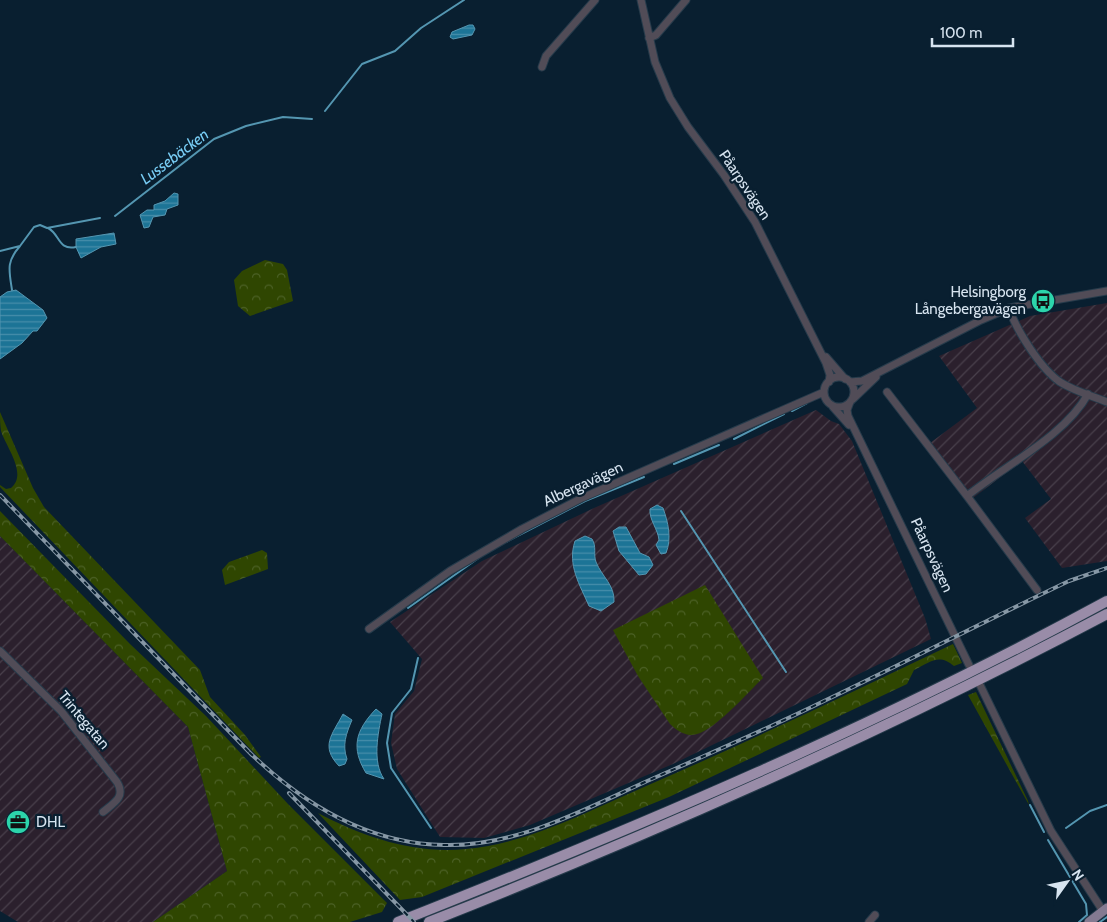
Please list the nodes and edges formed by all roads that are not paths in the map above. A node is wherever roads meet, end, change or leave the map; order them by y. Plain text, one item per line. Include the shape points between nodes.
1 (595, 0) edge
2 (641, 0) edge
3 (686, 0) edge
4 (649, 38) junction
5 (542, 67) dead end
6 (1107, 291) edge
7 (1008, 308) junction
8 (819, 349) junction
9 (885, 369) junction
10 (847, 380) junction
11 (828, 382) junction
12 (824, 392) junction
13 (887, 392) dead end
14 (1088, 394) junction
15 (851, 401) junction
16 (1107, 402) edge
17 (831, 405) junction
18 (855, 431) junction
19 (967, 496) junction
20 (1038, 590) dead end
21 (1107, 601) edge
22 (1107, 614) edge
23 (369, 629) dead end
24 (0, 651) edge
25 (969, 665) dead end
26 (980, 685) dead end
27 (103, 812) dead end
28 (1105, 909) edge
29 (875, 915) dead end
30 (398, 922) edge
31 (429, 922) edge
32 (869, 922) edge
33 (1089, 922) edge

1 - 5 street via 546,56
2 - 4 street, Påarpsvägen
3 - 4 street via 656,35
4 - 8 street, Påarpsvägen via 670,98 755,222
6 - 7 street
7 - 9 street
7 - 14 street via 1021,334 1049,372 1062,384
8 - 10 street, Påarpsvägen
8 - 11 street, Påarpsvägen via 829,370
9 - 10 street via 858,383
9 - 15 street
10 - 11 street via 836,378
10 - 15 street via 854,392
11 - 12 street
12 - 17 street
12 - 23 street, Albergavägen via 582,498 522,528 450,571
13 - 19 street
14 - 16 street
14 - 19 street via 1080,410 1063,426
15 - 17 street via 841,407
15 - 18 street, Påarpsvägen via 847,414
17 - 18 street, Påarpsvägen
18 - 25 street, Påarpsvägen
19 - 20 street
21 - 30 highway via 939,686 743,778 539,866
22 - 31 highway via 754,785
24 - 27 street, Trintegatan via 71,723 119,786 119,799
26 - 28 street via 1051,831
28 - 33 main road
29 - 32 street

